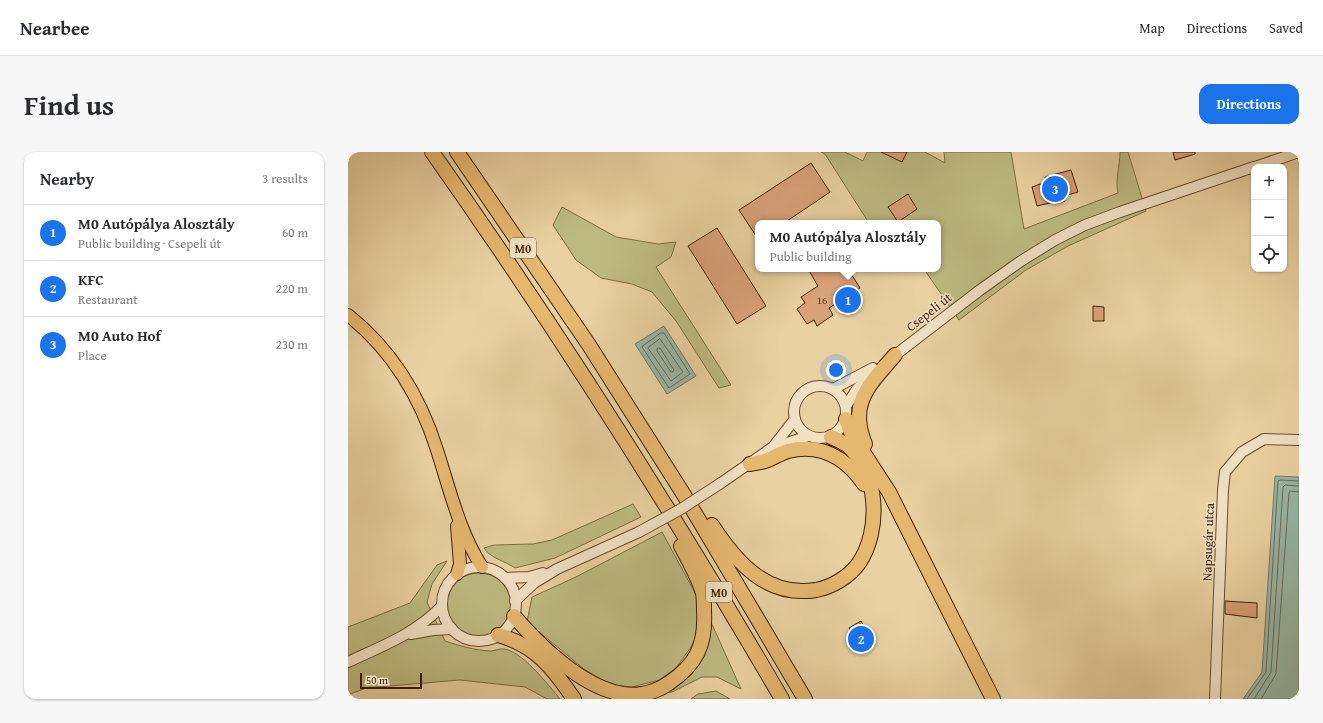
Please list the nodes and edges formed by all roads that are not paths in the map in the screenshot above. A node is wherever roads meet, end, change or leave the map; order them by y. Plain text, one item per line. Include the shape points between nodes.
1 (432, 152) edge
2 (457, 152) edge
3 (1299, 152) edge
4 (1264, 164) edge
5 (1251, 168) edge
6 (348, 315) edge
7 (895, 355) junction
8 (833, 389) junction
9 (846, 413) junction
10 (794, 419) junction
11 (809, 436) junction
12 (831, 437) junction
13 (1299, 440) edge
14 (750, 464) junction
15 (878, 474) junction
16 (653, 486) junction
17 (684, 495) junction
18 (872, 506) junction
19 (454, 509) junction
20 (482, 567) junction
21 (557, 570) junction
22 (457, 574) junction
23 (505, 578) junction
24 (515, 601) junction
25 (442, 606) junction
26 (514, 616) junction
27 (452, 630) junction
28 (407, 635) junction
29 (498, 635) junction
30 (348, 662) edge
31 (574, 699) edge
32 (782, 699) edge
33 (805, 699) edge
34 (993, 699) edge
35 (1215, 699) edge

1 - 16 highway, M0 via 554,332
2 - 17 highway, M0 via 589,345
3 - 4 street, Csepeli út
5 - 7 street, Csepeli út via 1085,225 1055,240 980,290
6 - 19 main road via 381,345 407,381 431,432
7 - 8 street, Csepeli út via 852,381
7 - 9 street, Csepeli út via 857,389
7 - 15 highway via 864,395 858,418 860,432
8 - 9 street via 843,399
8 - 10 street via 818,386 805,390 796,403
9 - 12 street via 843,427
9 - 15 highway via 852,435
10 - 11 street via 802,432
10 - 14 street via 773,447
11 - 12 street via 824,439
11 - 14 street via 790,442
12 - 18 highway via 846,444 864,468 872,488
13 - 35 street, Napsugár utca via 1264,439 1242,452 1225,472
14 - 18 highway via 800,449 830,452 856,472 866,487
14 - 21 street, bridge via 681,509 639,532
15 - 34 highway
16 - 26 highway via 703,594 703,637 692,664 682,674 664,686 646,693 615,693 585,679 564,663 528,632
16 - 32 highway, M0
17 - 18 highway via 708,518 723,542 752,573 771,585 794,591 822,589 834,585 853,571 863,556 872,532
17 - 33 highway, M0
19 - 20 main road via 471,549
19 - 22 main road via 460,550
20 - 22 street via 469,568
20 - 23 street via 494,570
21 - 23 street via 529,577
21 - 24 street via 534,583
22 - 25 street via 445,588
23 - 24 street via 514,593
24 - 26 street
25 - 27 street via 445,619
25 - 28 street
26 - 29 street
27 - 28 street via 433,630
27 - 29 street via 469,639 489,639
28 - 30 street
29 - 31 highway via 518,641 532,651 556,672

